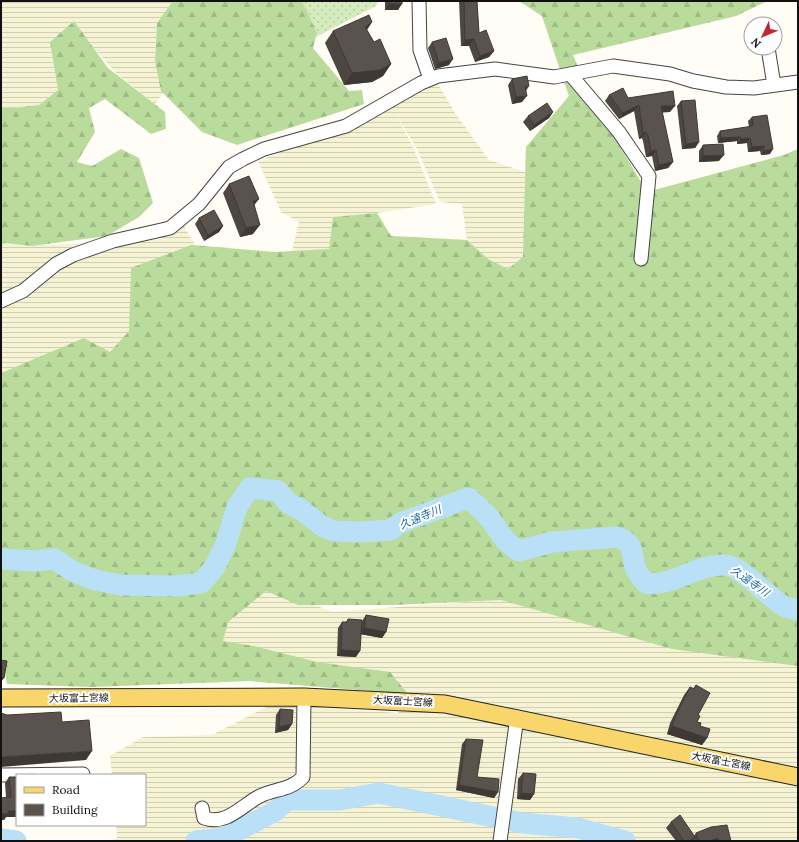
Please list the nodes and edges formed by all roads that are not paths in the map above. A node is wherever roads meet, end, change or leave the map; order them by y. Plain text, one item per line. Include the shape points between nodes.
1 (419, 1) edge
2 (769, 56) edge
3 (570, 74) junction
4 (430, 79) junction
5 (798, 82) edge
6 (774, 85) junction
7 (641, 259) dead end
8 (1, 300) edge
9 (304, 696) junction
10 (1, 698) edge
11 (517, 717) junction
12 (1, 775) edge
13 (16, 775) edge
14 (798, 777) edge
15 (202, 808) dead end
16 (501, 836) edge

1 - 4 street via 420,50
2 - 6 street
3 - 4 street via 554,77 494,69 458,72
3 - 6 street via 613,66 670,74 726,87 754,88
3 - 7 street via 619,132 649,176
4 - 8 street via 346,126 264,149 242,159 221,174 199,204 170,228 113,241 73,255 56,264 23,291
5 - 6 street
9 - 10 main road, 大坂富士宮線
9 - 11 main road, 大坂富士宮線 via 445,704
9 - 15 street via 303,777 295,785 261,796 225,818 204,818
11 - 14 main road, 大坂富士宮線
11 - 16 street
12 - 13 street

